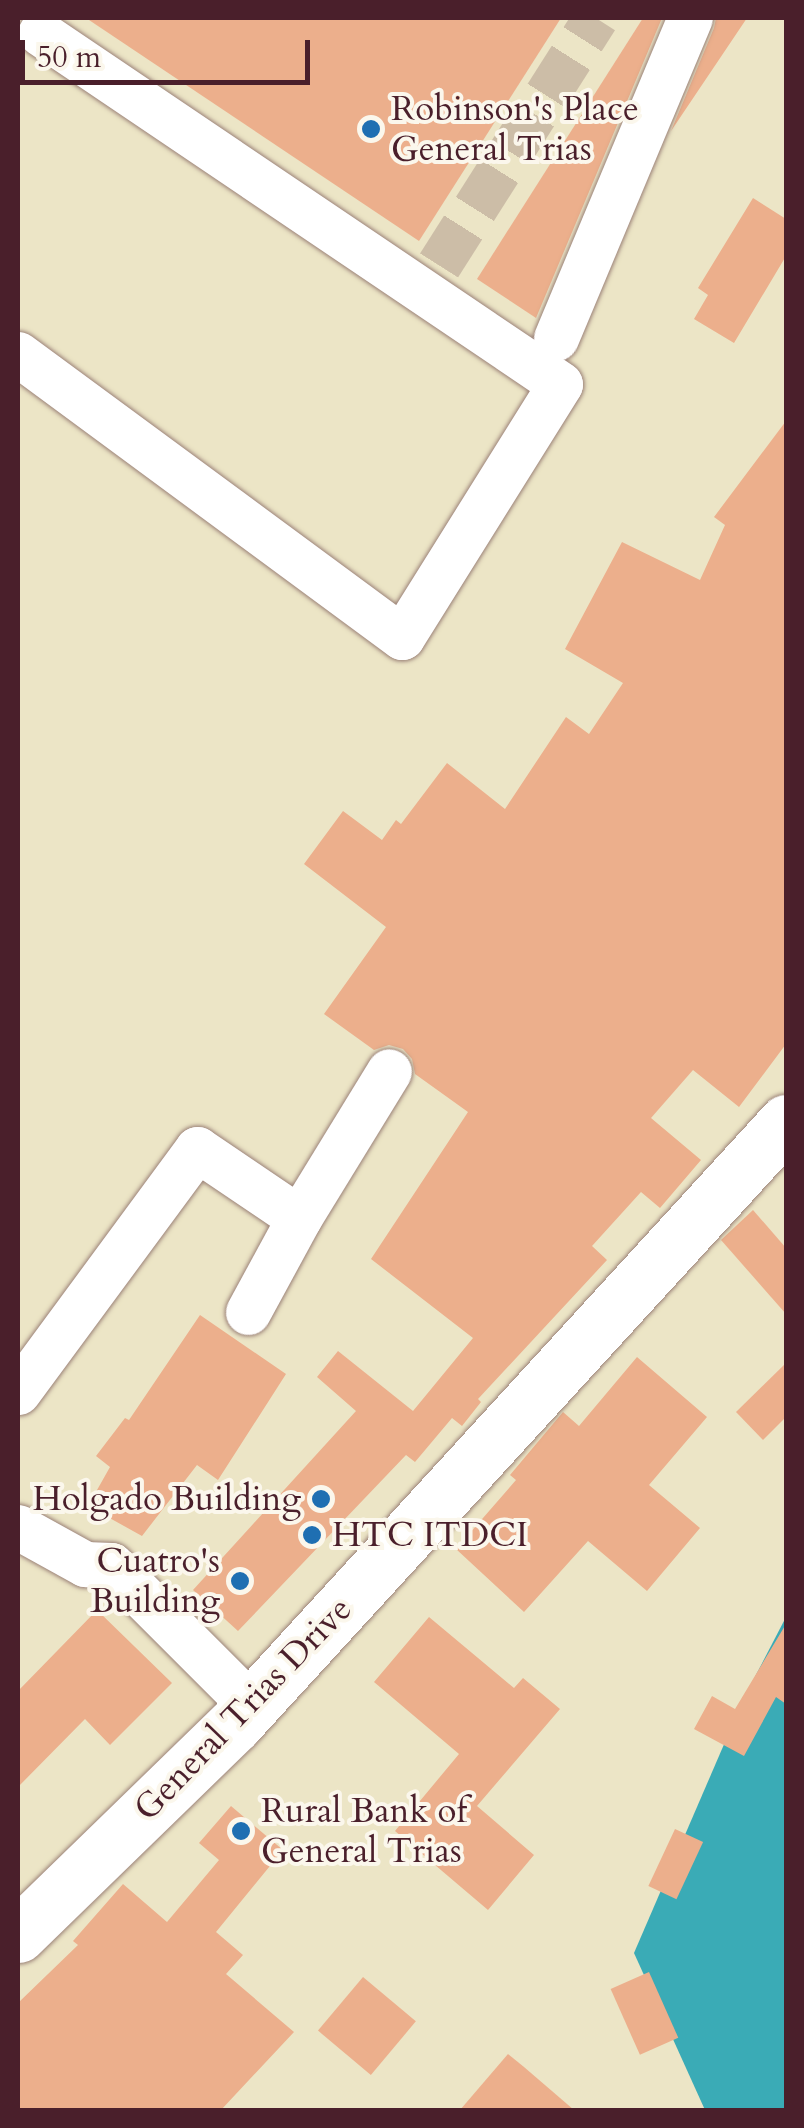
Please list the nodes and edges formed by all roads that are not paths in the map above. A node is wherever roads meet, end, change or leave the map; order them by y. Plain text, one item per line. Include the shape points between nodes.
1 (690, 18) edge
2 (40, 33) dead end
3 (556, 338) dead end
4 (18, 354) edge
5 (389, 1071) dead end
6 (786, 1122) edge
7 (299, 1218) junction
8 (248, 1312) dead end
9 (18, 1392) edge
10 (18, 1526) edge
11 (243, 1714) junction
12 (18, 1935) edge

1 - 3 lane
2 - 4 lane via 429,276 560,384 402,638
5 - 7 lane
6 - 11 main road, General Trias Drive
7 - 8 lane
7 - 9 lane via 197,1149
10 - 11 lane via 85,1564 111,1565
11 - 12 main road, General Trias Drive

